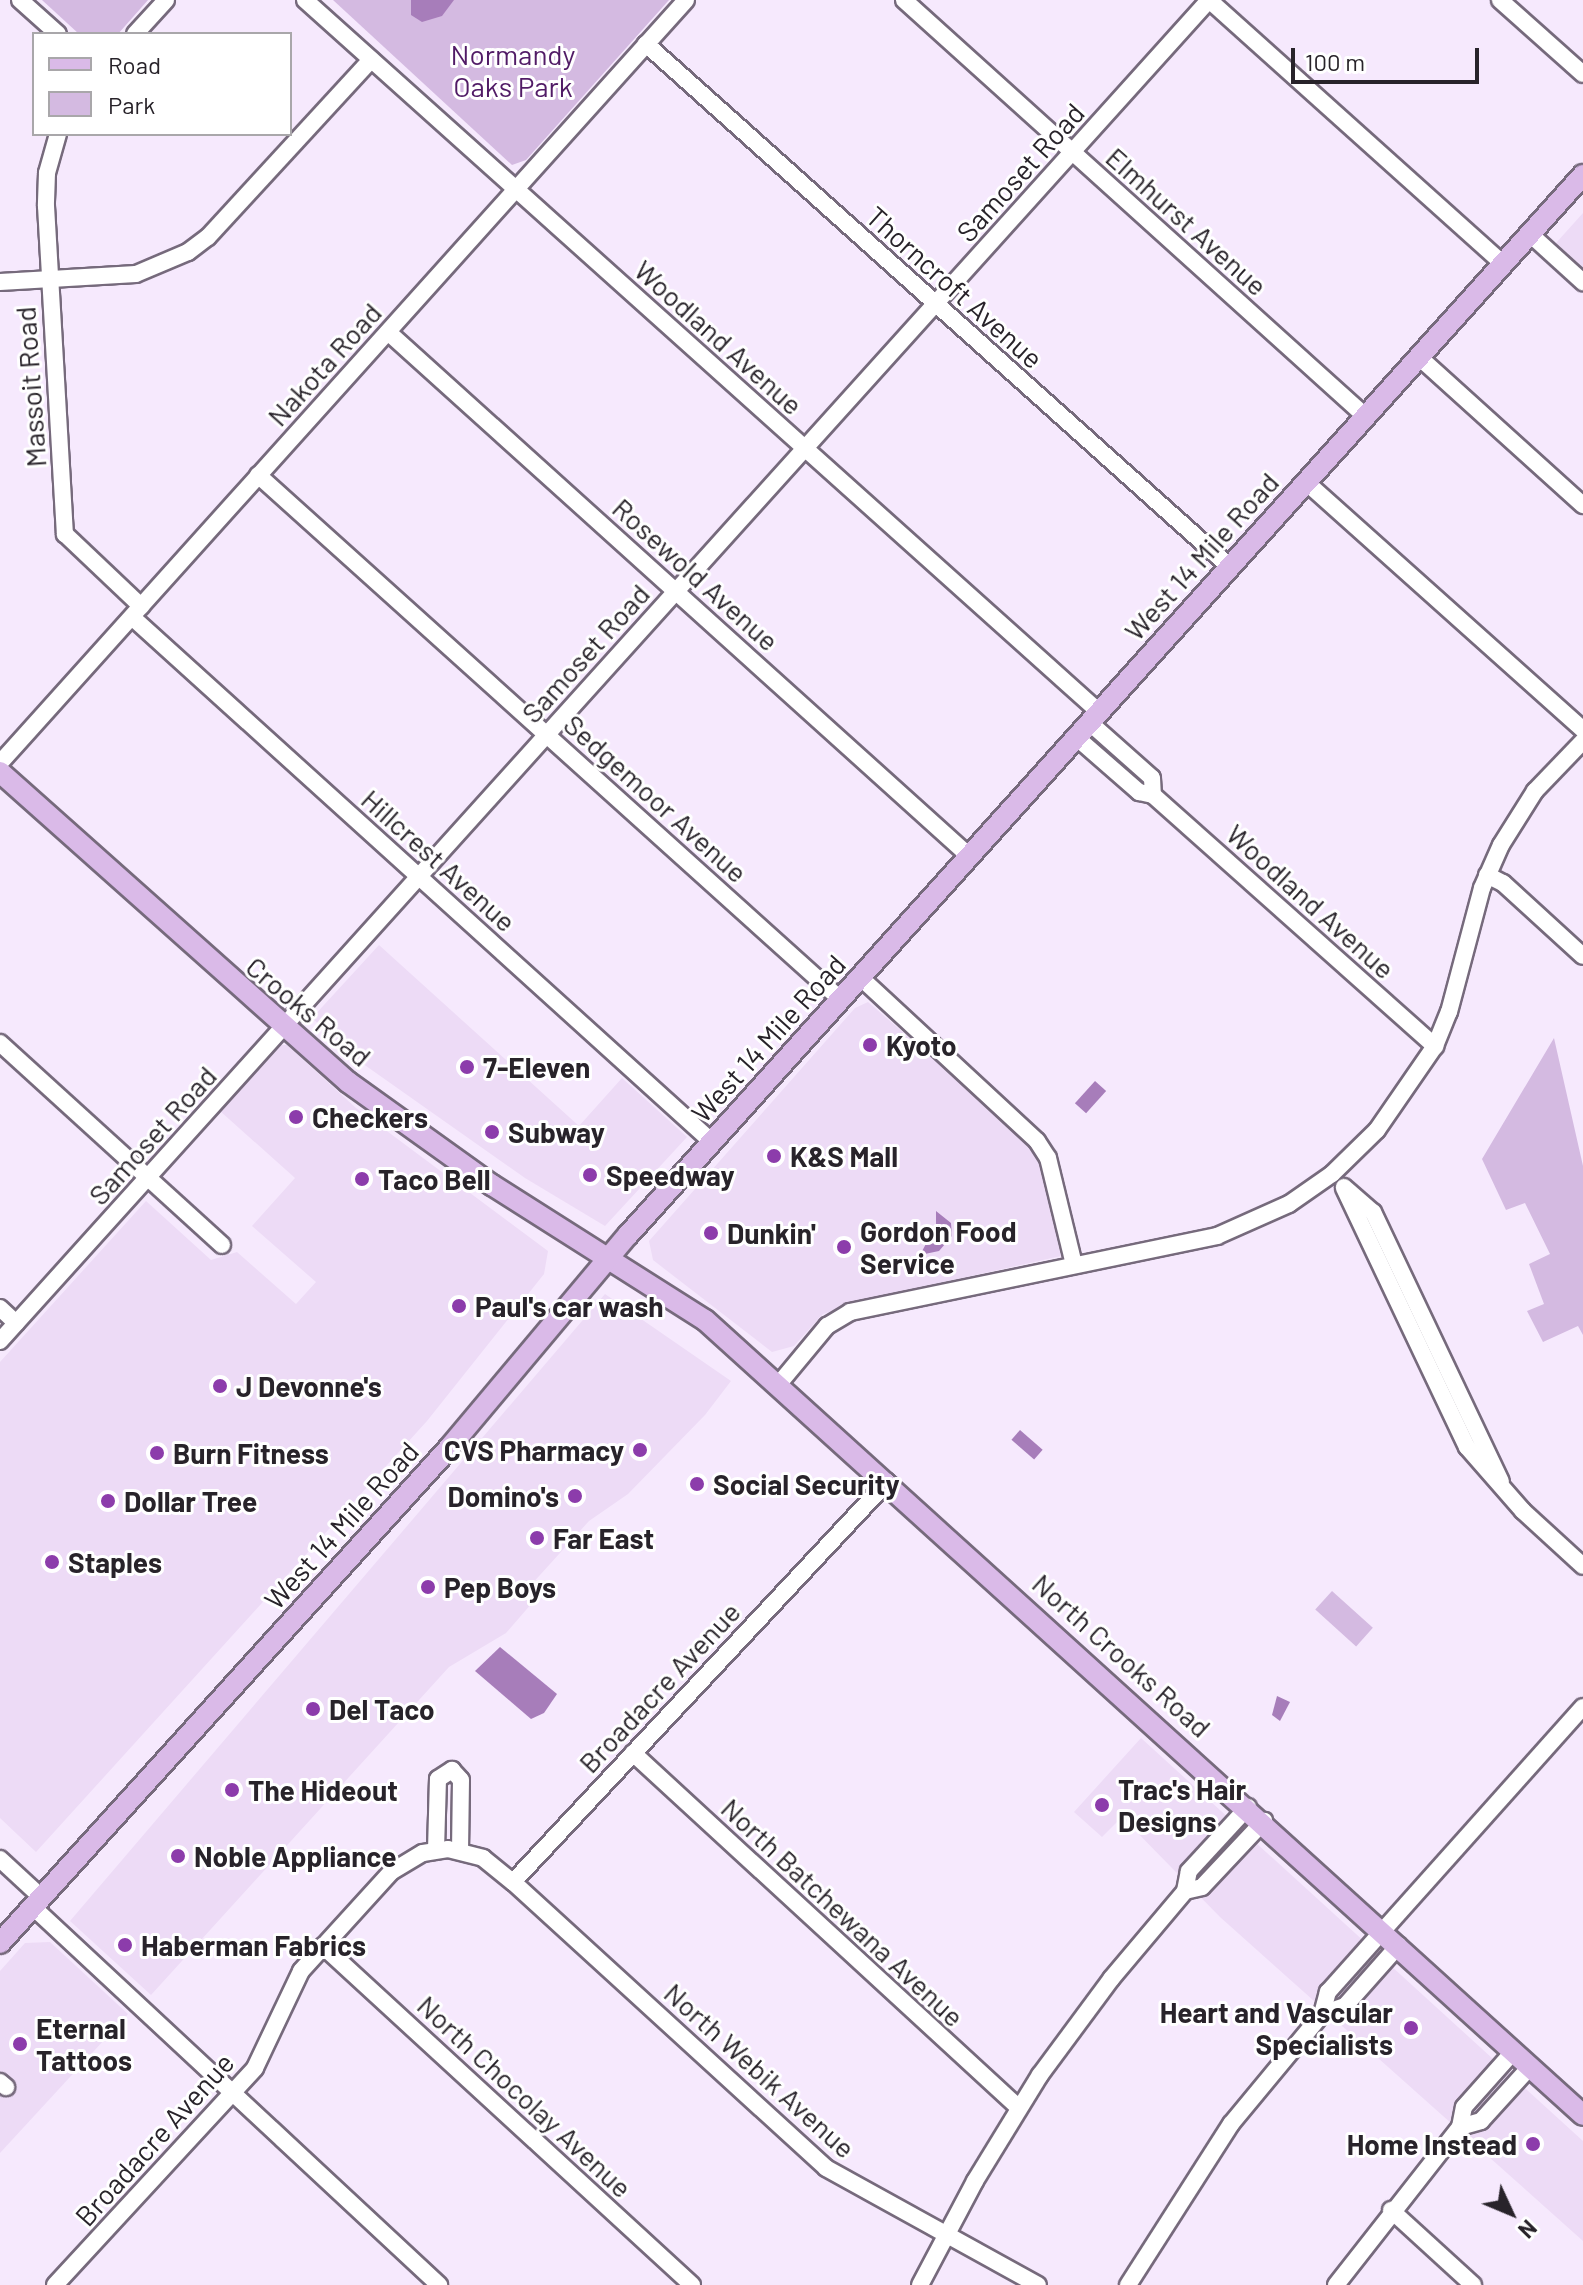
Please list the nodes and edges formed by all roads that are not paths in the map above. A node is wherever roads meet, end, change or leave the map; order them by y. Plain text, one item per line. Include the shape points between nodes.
1 (20, 0) edge
2 (166, 0) edge
3 (305, 0) edge
4 (686, 0) edge
5 (904, 0) edge
6 (1209, 0) edge
7 (1500, 0) edge
8 (56, 32) edge
9 (137, 32) edge
10 (646, 44) junction
11 (371, 60) junction
12 (1583, 74) edge
13 (57, 136) edge
14 (1072, 153) junction
15 (1583, 175) edge
16 (516, 190) junction
17 (1530, 234) junction
18 (1503, 264) junction
19 (50, 280) junction
20 (0, 282) edge
21 (1583, 282) edge
22 (935, 304) junction
23 (388, 332) junction
24 (1419, 357) junction
25 (1365, 416) junction
26 (805, 449) junction
27 (258, 475) junction
28 (1306, 482) junction
29 (1583, 505) edge
30 (1230, 567) junction
31 (676, 591) junction
32 (136, 612) junction
33 (1088, 723) junction
34 (1583, 730) edge
35 (547, 734) junction
36 (1583, 741) edge
37 (0, 763) edge
38 (0, 772) edge
39 (968, 855) junction
40 (1487, 875) junction
41 (420, 878) junction
42 (1583, 956) edge
43 (860, 977) junction
44 (840, 999) junction
45 (284, 1029) junction
46 (0, 1043) edge
47 (1435, 1046) junction
48 (712, 1142) junction
49 (1332, 1174) junction
50 (149, 1177) junction
51 (222, 1245) dead end
52 (609, 1256) junction
53 (1074, 1265) junction
54 (0, 1308) edge
55 (16, 1323) junction
56 (0, 1341) edge
57 (778, 1385) junction
58 (887, 1482) junction
59 (1583, 1566) edge
60 (1583, 1707) edge
61 (633, 1753) junction
62 (1248, 1807) junction
63 (1264, 1821) junction
64 (436, 1850) junction
65 (460, 1851) junction
66 (0, 1859) edge
67 (513, 1882) junction
68 (1185, 1891) junction
69 (37, 1902) junction
70 (1383, 1931) junction
71 (0, 1943) edge
72 (1399, 1945) junction
73 (323, 1946) junction
74 (1322, 2014) junction
75 (1513, 2052) junction
76 (1530, 2067) junction
77 (233, 2092) junction
78 (1019, 2108) junction
79 (1583, 2115) edge
80 (1460, 2127) junction
81 (1391, 2210) junction
82 (945, 2236) junction
83 (55, 2285) edge
84 (439, 2285) edge
85 (692, 2285) edge
86 (920, 2285) edge
87 (1038, 2285) edge
88 (1128, 2285) edge
89 (1336, 2285) edge
90 (1473, 2285) edge

1 - 8 street
2 - 9 street
3 - 11 street, Woodland Avenue
4 - 10 street, Nakota Road
5 - 14 street, Elmhurst Avenue
6 - 14 street, Samoset Road
6 - 18 street
7 - 12 street
10 - 16 street, Nakota Road
10 - 22 street, Thorncroft Avenue
11 - 16 street, Woodland Avenue
11 - 19 street via 208,237 188,252 136,274
13 - 19 street, Massoit Road via 47,173
14 - 22 street, Samoset Road
14 - 25 street, Elmhurst Avenue
15 - 17 main road, West 14 Mile Road
16 - 23 street, Nakota Road
16 - 26 street, Woodland Avenue
17 - 18 main road, West 14 Mile Road
17 - 21 street
18 - 24 main road, West 14 Mile Road
19 - 20 street
19 - 32 street, Massoit Road via 65,534
22 - 26 street, Samoset Road
22 - 30 street, Thorncroft Avenue
23 - 27 street, Nakota Road
23 - 31 street, Rosewold Avenue
24 - 25 main road, West 14 Mile Road
24 - 29 street
25 - 28 main road, West 14 Mile Road
26 - 31 street, Samoset Road
26 - 33 street, Woodland Avenue
27 - 32 street, Nakota Road
27 - 35 street, Sedgemoor Avenue
28 - 30 main road, West 14 Mile Road
28 - 34 street
30 - 33 main road, West 14 Mile Road
31 - 35 street, Samoset Road
31 - 39 street, Rosewold Avenue
32 - 37 street, Nakota Road
32 - 41 street, Hillcrest Avenue
33 - 39 main road, West 14 Mile Road
33 - 47 street, Woodland Avenue via 1139,792 1153,795
35 - 41 street, Samoset Road
35 - 44 street, Sedgemoor Avenue
36 - 40 street via 1522,809
38 - 45 main road, Crooks Road
39 - 43 main road, West 14 Mile Road
40 - 42 street via 1503,883
40 - 47 street
41 - 45 street, Samoset Road
41 - 48 street, Hillcrest Avenue
43 - 44 main road, West 14 Mile Road
43 - 53 street via 1037,1141 1048,1158
44 - 48 main road, West 14 Mile Road
45 - 50 street, Samoset Road
45 - 52 main road, Crooks Road via 378,1105 492,1185
46 - 50 street
47 - 49 street via 1377,1130
48 - 52 main road, West 14 Mile Road
49 - 53 street via 1289,1204 1230,1231
49 - 59 street via 1344,1188 1462,1437
50 - 51 street
50 - 55 street, Samoset Road
52 - 57 main road, North Crooks Road via 686,1306
52 - 69 main road, West 14 Mile Road via 449,1448
53 - 57 street via 850,1312 827,1326
54 - 55 street
55 - 56 street, Samoset Road
57 - 58 main road, North Crooks Road
58 - 61 street, Broadacre Avenue
58 - 62 main road, North Crooks Road
60 - 70 street
61 - 67 street, Broadacre Avenue
61 - 78 street, North Batchewana Avenue
62 - 63 main road, North Crooks Road
62 - 68 street via 1189,1871
63 - 68 street via 1202,1887
63 - 70 main road, North Crooks Road
64 - 65 street, Broadacre Avenue
64 - 65 street via 438,1779 452,1770 461,1780
64 - 73 street, Broadacre Avenue via 391,1872
65 - 67 street, Broadacre Avenue via 483,1858
66 - 69 street
67 - 82 street, North Webik Avenue via 826,2168
68 - 78 street via 1111,1979
69 - 71 main road, West 14 Mile Road
69 - 77 street
70 - 72 main road, North Crooks Road
70 - 74 street via 1328,1992
72 - 74 street via 1345,2006
72 - 75 main road, North Crooks Road
73 - 77 street, Broadacre Avenue via 286,1995 262,2057
73 - 85 street, North Chocolay Avenue
74 - 88 street via 1231,2124
75 - 76 main road, North Crooks Road
75 - 80 street via 1464,2107
76 - 79 main road, North Crooks Road
76 - 80 street via 1481,2121
77 - 83 street, Broadacre Avenue
77 - 84 street
78 - 82 street
80 - 81 street
81 - 89 street
81 - 90 street
82 - 86 street
82 - 87 street, North Webik Avenue

